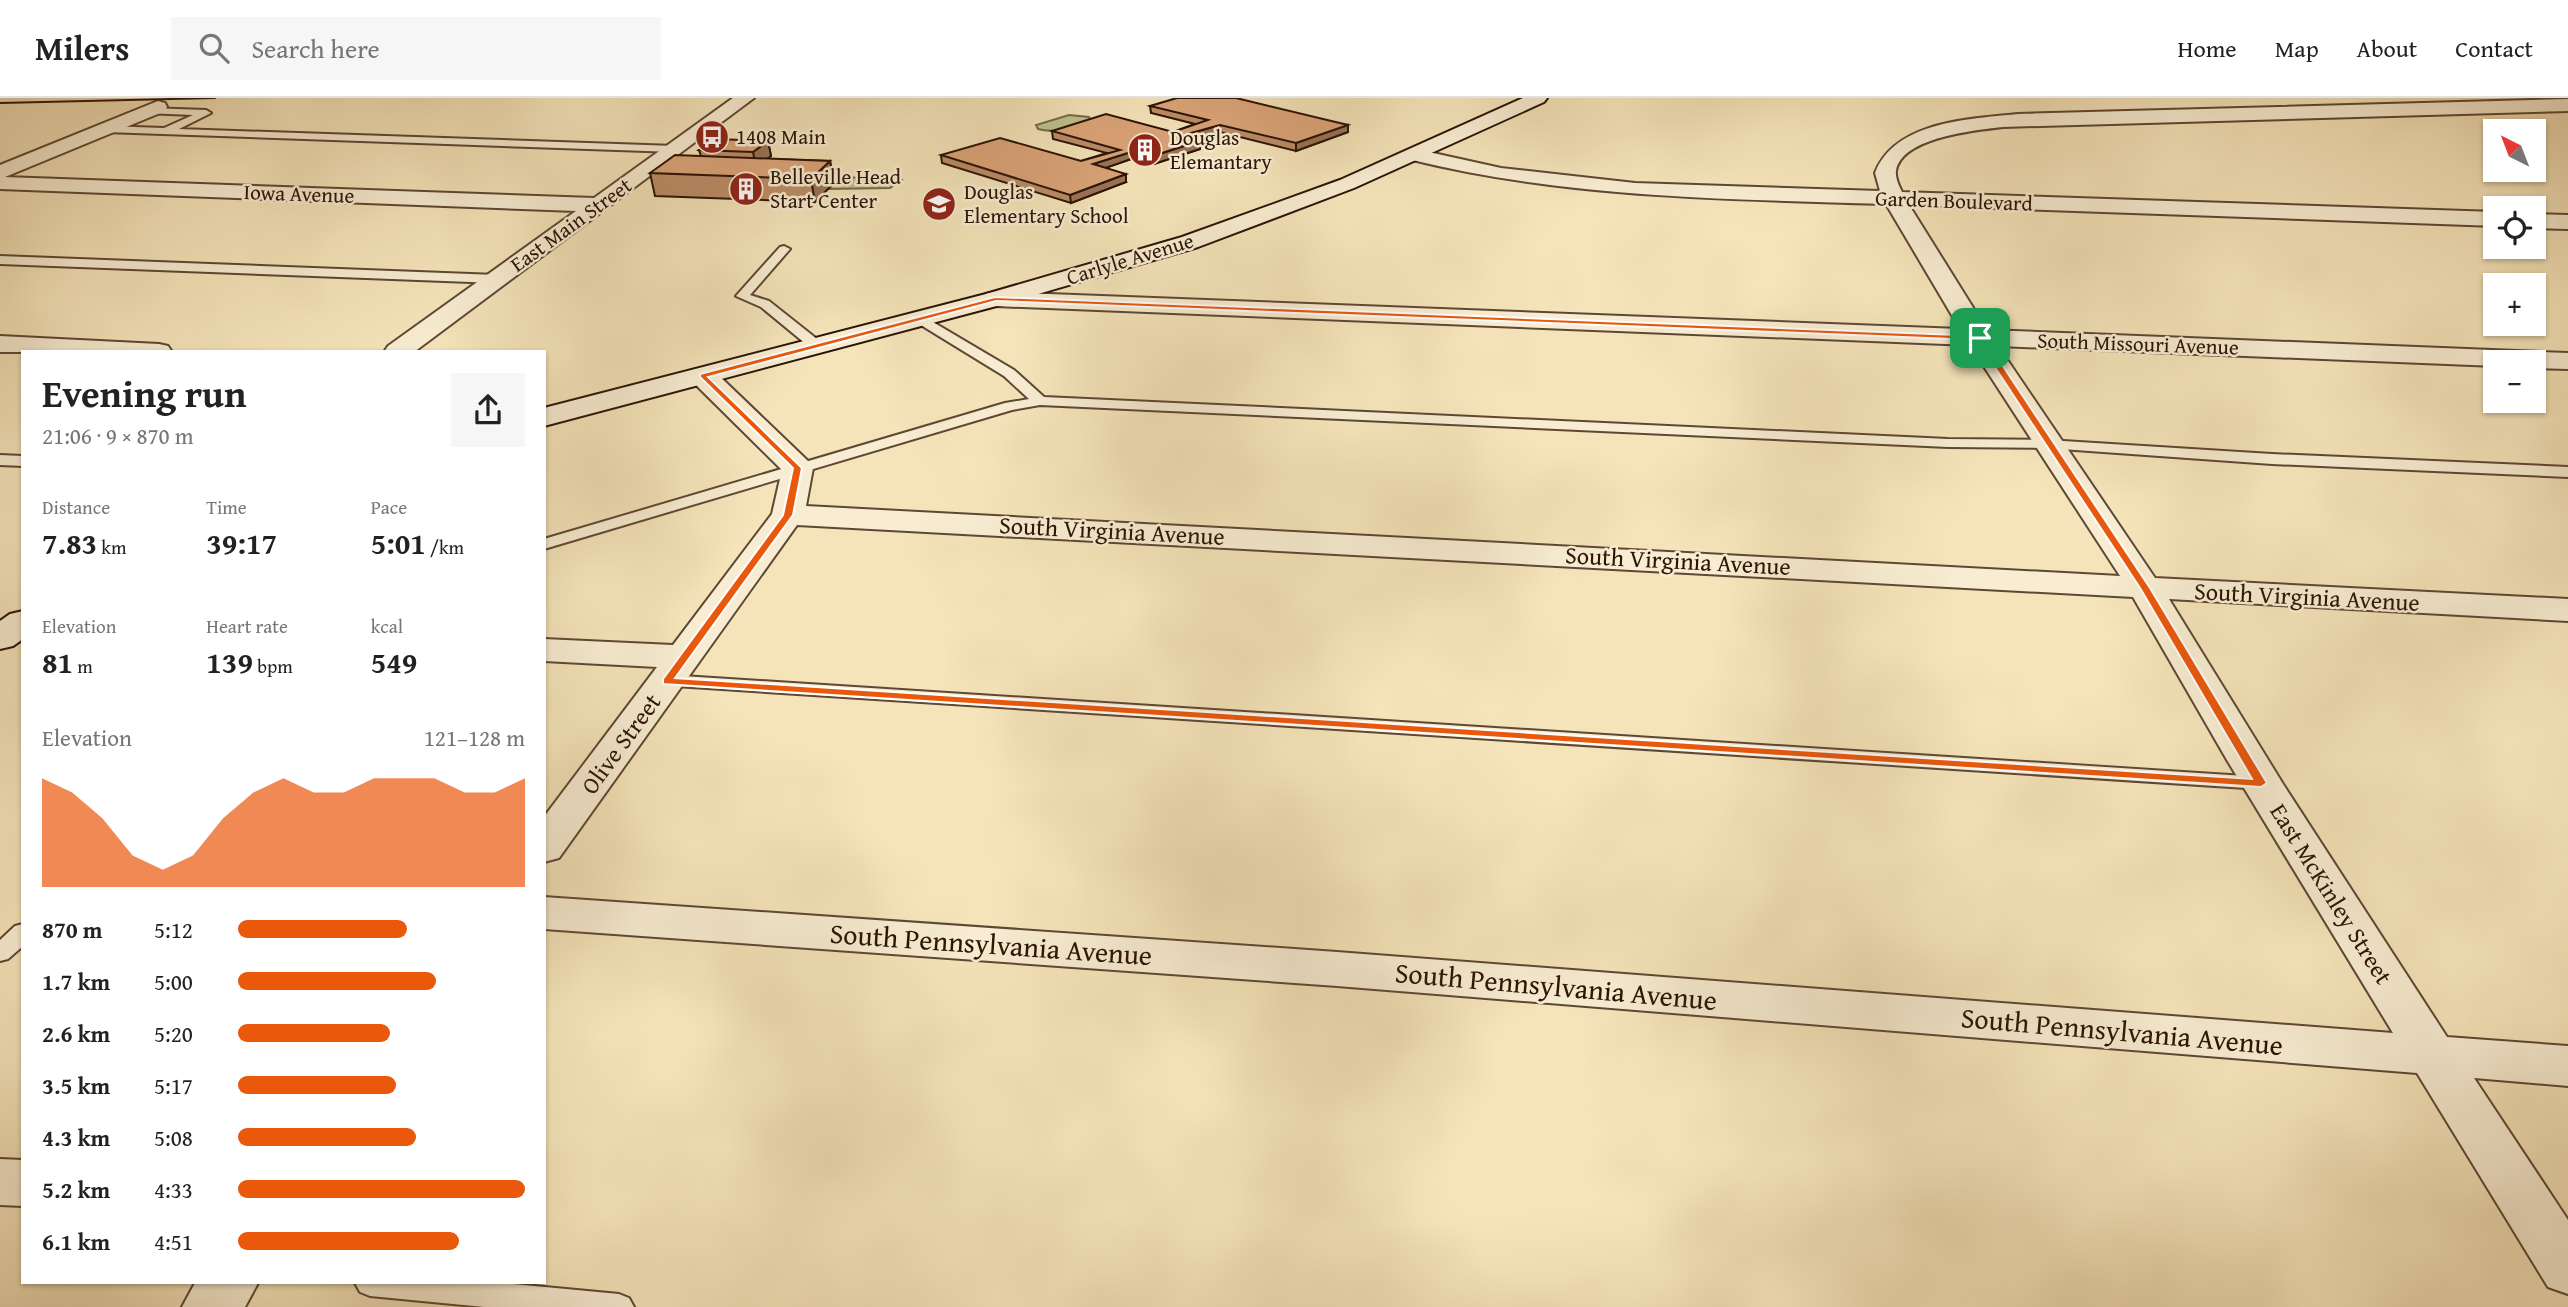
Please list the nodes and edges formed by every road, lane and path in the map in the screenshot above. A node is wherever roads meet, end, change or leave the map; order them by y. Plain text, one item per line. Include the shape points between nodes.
1 (745, 98) edge
2 (1538, 98) edge
3 (2568, 105) edge
4 (153, 109) joint
5 (105, 129) junction
6 (164, 132) junction
7 (675, 149) junction
8 (1415, 155) junction
9 (0, 172) edge
10 (0, 183) edge
11 (1894, 199) junction
12 (598, 205) junction
13 (2483, 219) edge
14 (2546, 221) edge
15 (2568, 222) edge
16 (784, 249) dead end
17 (0, 260) edge
18 (497, 279) junction
19 (995, 299) junction
20 (921, 319) junction
21 (1980, 338) junction
22 (0, 344) edge
23 (817, 346) junction
24 (119, 350) edge
25 (400, 350) edge
26 (2568, 361) edge
27 (703, 376) junction
28 (1040, 401) junction
29 (546, 416) edge
30 (2047, 444) junction
31 (0, 460) edge
32 (21, 461) edge
33 (798, 468) junction
34 (2568, 472) edge
35 (788, 515) junction
36 (546, 543) edge
37 (2145, 588) junction
38 (2568, 610) edge
39 (0, 618) edge
40 (21, 621) edge
41 (21, 622) edge
42 (0, 638) edge
43 (546, 649) edge
44 (676, 669) junction
45 (2261, 783) junction
46 (546, 845) edge
47 (546, 913) edge
48 (21, 934) edge
49 (0, 953) edge
50 (2433, 1055) junction
51 (2568, 1066) edge
52 (0, 1182) edge
53 (21, 1183) edge
54 (2568, 1269) edge
55 (228, 1284) edge
56 (380, 1284) edge
57 (211, 1307) edge
58 (619, 1307) edge

1 - 7 street, East Main Street
2 - 8 street, Carlyle Avenue
3 - 11 street, East McKinley Street via 1988,123 1929,135 1891,156 1885,171
4 - 5 street
4 - 6 lane via 206,113
5 - 6 lane
5 - 9 street
6 - 7 lane
7 - 12 street, East Main Street
8 - 11 street, Garden Boulevard via 1587,186
8 - 19 street, Carlyle Avenue via 1190,242
10 - 12 street, Iowa Avenue
11 - 13 street, Garden Boulevard
11 - 21 street, East McKinley Street
12 - 18 street, East Main Street
14 - 15 street
16 - 23 lane via 742,296 765,304
17 - 18 lane
18 - 25 street, East Main Street
19 - 20 street, Carlyle Avenue
19 - 21 street, South Missouri Avenue
20 - 23 street, Carlyle Avenue
20 - 28 lane via 1009,373
21 - 26 street, South Missouri Avenue
21 - 30 street, East McKinley Street
22 - 24 street
23 - 27 street, Carlyle Avenue
27 - 29 street, Carlyle Avenue
27 - 33 street
28 - 30 lane
28 - 33 lane
30 - 34 lane
30 - 37 street, East McKinley Street
31 - 32 lane
33 - 35 street, Olive Street
33 - 36 lane
35 - 37 street, South Virginia Avenue
35 - 44 street, Olive Street
37 - 38 street, South Virginia Avenue
37 - 45 street, East McKinley Street
39 - 40 street
41 - 42 street
43 - 44 street
44 - 45 lane
44 - 46 street, Olive Street
45 - 50 street, East McKinley Street
47 - 50 street, South Pennsylvania Avenue
48 - 49 lane
50 - 51 street, South Pennsylvania Avenue
50 - 54 street, East McKinley Street
52 - 53 street
55 - 57 street
56 - 58 lane

